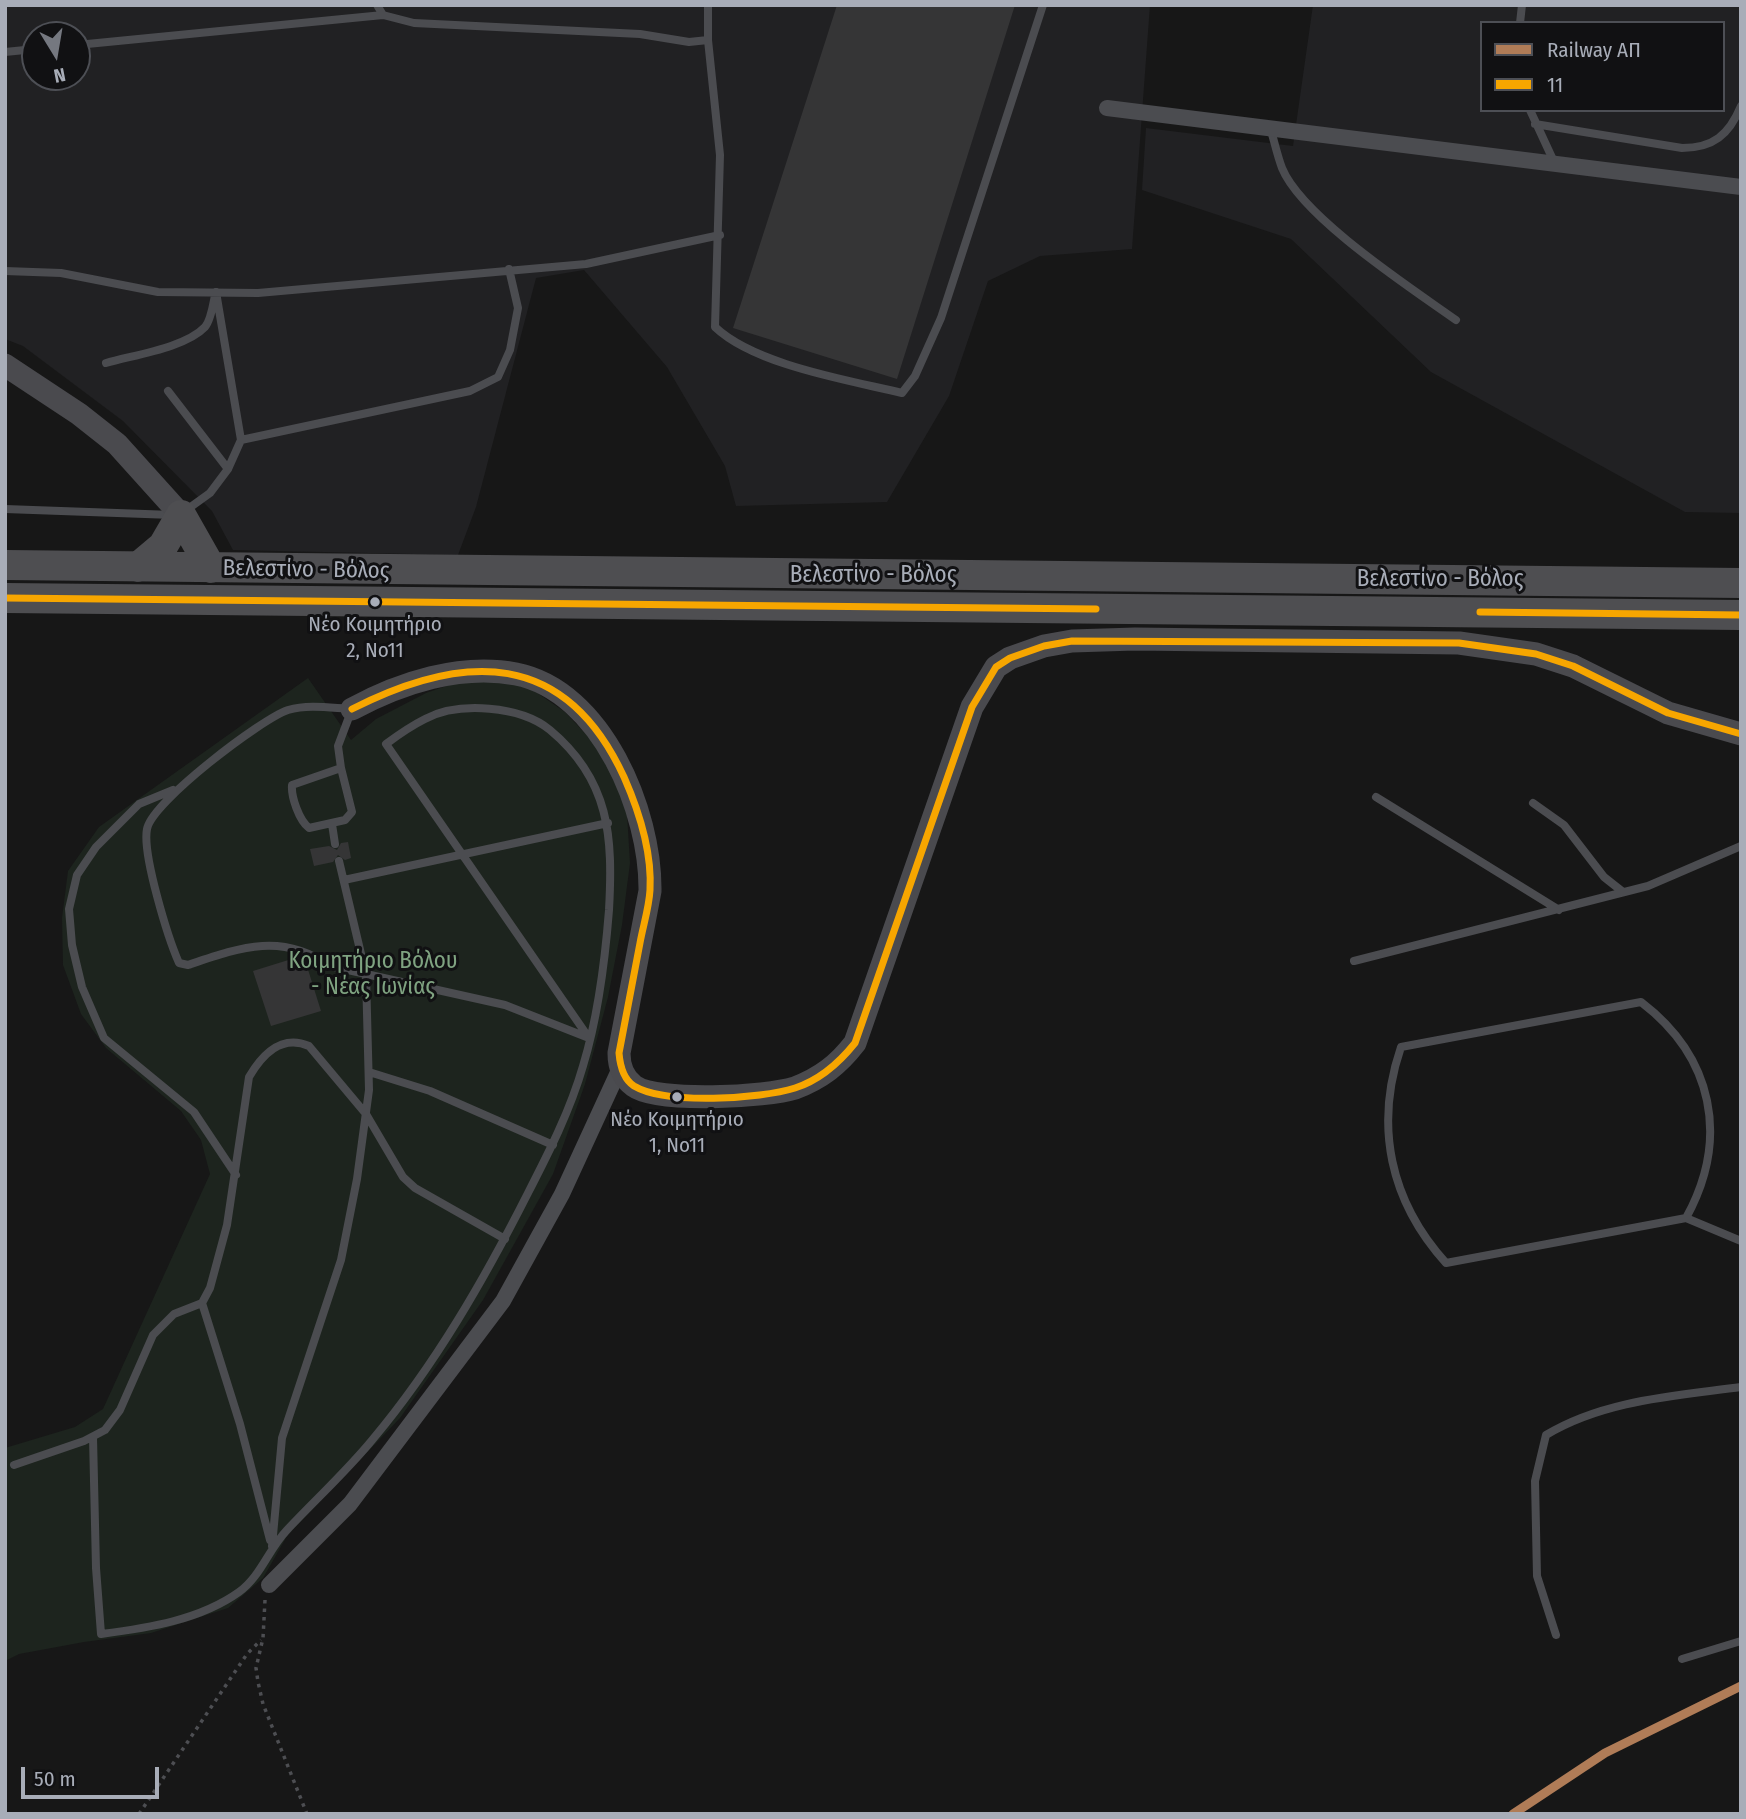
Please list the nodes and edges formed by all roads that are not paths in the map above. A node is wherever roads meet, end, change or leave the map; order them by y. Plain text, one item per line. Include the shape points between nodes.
1 (377, 5) edge
2 (708, 5) edge
3 (1043, 5) edge
4 (383, 15) junction
5 (708, 40) junction
6 (91, 44) edge
7 (1741, 106) edge
8 (1107, 108) dead end
9 (1531, 112) edge
10 (1535, 124) junction
11 (1270, 127) junction
12 (1555, 164) junction
13 (1741, 187) edge
14 (720, 235) junction
15 (509, 270) junction
16 (5, 271) edge
17 (216, 292) junction
18 (1456, 320) dead end
19 (106, 363) dead end
20 (5, 365) edge
21 (168, 391) dead end
22 (241, 440) junction
23 (228, 469) junction
24 (5, 509) edge
25 (181, 515) junction
26 (5, 565) edge
27 (138, 567) junction
28 (211, 568) junction
29 (1741, 583) edge
30 (5, 598) edge
31 (1741, 615) edge
32 (352, 709) junction
33 (1741, 734) edge
34 (341, 768) junction
35 (176, 789) junction
36 (1376, 797) dead end
37 (1533, 803) dead end
38 (608, 823) junction
39 (332, 824) junction
40 (335, 844) dead end
41 (1741, 846) edge
42 (464, 855) junction
43 (339, 861) dead end
44 (344, 880) junction
45 (1623, 892) junction
46 (1559, 910) junction
47 (1354, 961) dead end
48 (366, 975) junction
49 (589, 1038) junction
50 (620, 1068) junction
51 (369, 1072) junction
52 (366, 1114) junction
53 (552, 1145) junction
54 (237, 1175) junction
55 (1686, 1218) junction
56 (505, 1239) junction
57 (1741, 1241) edge
58 (201, 1303) junction
59 (1741, 1387) edge
60 (93, 1437) junction
61 (14, 1465) dead end
62 (272, 1546) junction
63 (269, 1585) road end
64 (1556, 1634) dead end
65 (1741, 1641) edge
66 (1682, 1659) dead end

1 - 4 lane
2 - 5 lane
3 - 14 lane via 942,318 902,393 789,365 728,340 715,327
4 - 5 lane via 414,23 478,28
4 - 6 lane
5 - 14 lane via 720,155
7 - 10 lane via 1732,127 1702,148
8 - 11 street
9 - 10 lane
10 - 12 lane
11 - 12 street
11 - 18 lane via 1282,169 1311,207 1376,263
12 - 13 street
14 - 15 lane via 586,264
15 - 17 lane via 258,293
15 - 22 lane via 518,307 510,350 498,377 470,391
16 - 17 lane via 61,273 158,292
17 - 19 lane via 207,325 194,335
17 - 22 lane
20 - 25 street via 117,444
21 - 23 lane
22 - 23 lane
23 - 25 lane via 210,493
24 - 25 lane
25 - 27 highway via 163,547
25 - 28 highway
26 - 27 highway, Βελεστίνο - Βόλος
27 - 28 highway, Βελεστίνο - Βόλος
28 - 29 highway, Βελεστίνο - Βόλος
30 - 31 highway, Βελεστίνο - Βόλος
32 - 34 lane via 338,746
32 - 35 lane via 310,706 286,711
32 - 50 street via 408,683 500,672 528,677 564,698 605,741 638,810 650,869 648,904 618,1053
33 - 50 street via 1668,713 1573,666 1493,647 1135,639 1044,646 996,667 972,707 866,1016 841,1061 794,1088 742,1096 649,1093 635,1087
34 - 39 lane via 352,812
34 - 39 lane via 296,781 291,788 306,826 313,829
35 - 48 lane via 153,813 146,830 149,861 179,963 188,965 262,944 288,945 310,951 330,966
35 - 54 lane via 139,804 96,847 77,875 69,909 72,945 82,987 104,1038 194,1112
36 - 46 lane
37 - 45 lane via 1564,825 1604,877
38 - 42 lane
38 - 42 lane via 588,769 537,719 506,710 428,717 386,744
38 - 49 lane via 607,929
39 - 40 lane
41 - 45 lane via 1673,877
42 - 44 lane
42 - 49 lane
43 - 44 lane
44 - 48 lane
45 - 46 lane
46 - 47 lane
48 - 49 lane via 505,1006
48 - 51 lane
49 - 53 lane via 584,1065
50 - 63 street via 568,1182 503,1301 350,1504
51 - 52 lane
51 - 53 lane via 430,1091
52 - 54 lane via 309,1046 284,1043 260,1058 249,1077
52 - 56 lane via 402,1177
52 - 62 lane via 341,1260 282,1438
53 - 56 lane
54 - 58 lane via 210,1288
55 - 55 lane via 1704,1181 1708,1160 1707,1099 1683,1044 1641,1002 1401,1047 1389,1091 1391,1160 1405,1205 1446,1263
55 - 57 lane
56 - 62 lane via 467,1309 396,1410
58 - 60 lane via 174,1314 153,1335 114,1422
58 - 62 lane
59 - 64 lane via 1645,1399 1568,1422 1546,1435 1535,1481 1537,1577
60 - 61 lane
60 - 62 lane via 101,1634 141,1629 212,1609 257,1576
65 - 66 lane

